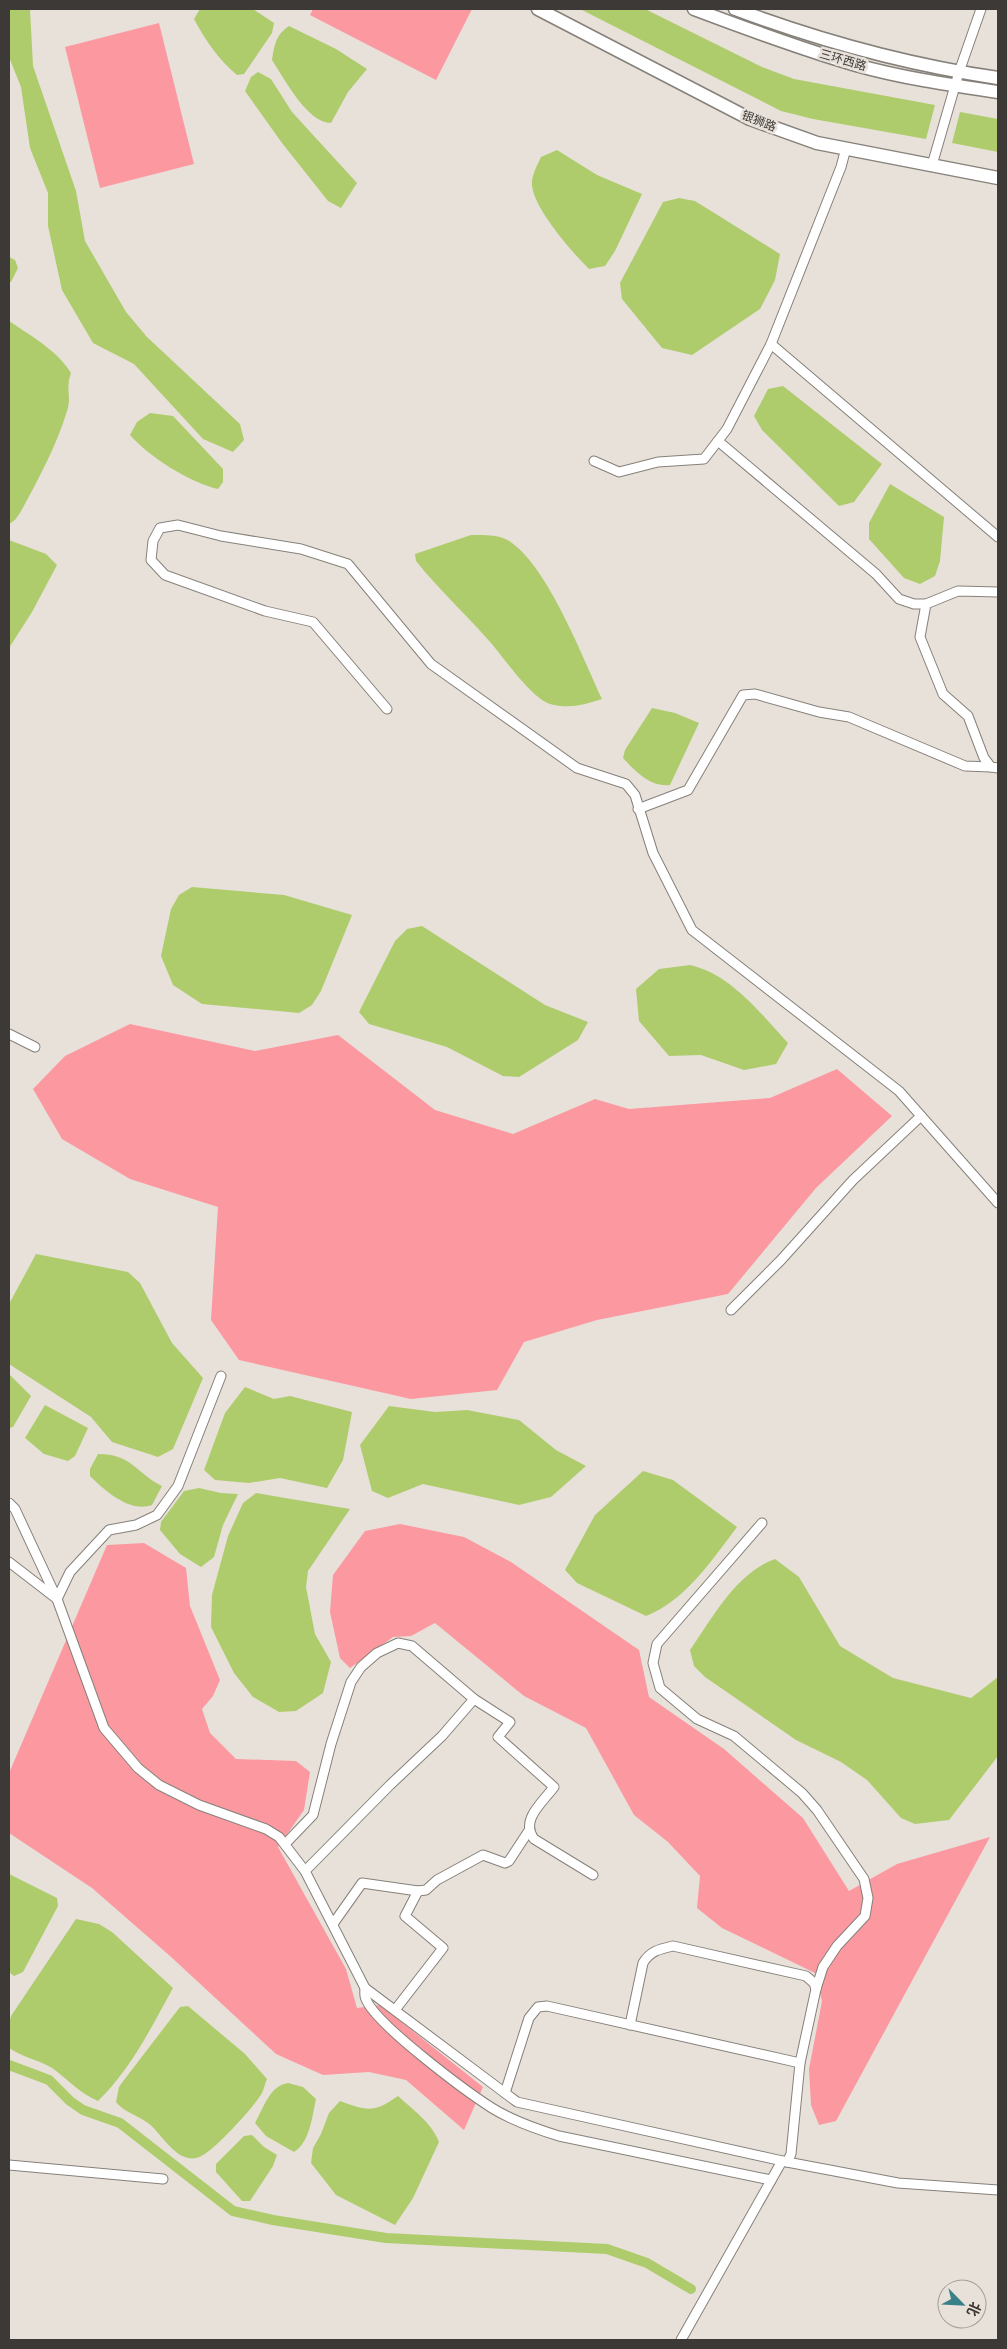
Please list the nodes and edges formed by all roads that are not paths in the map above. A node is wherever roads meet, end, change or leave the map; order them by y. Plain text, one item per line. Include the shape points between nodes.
1 (538, 9) edge
2 (694, 9) edge
3 (736, 9) edge
4 (981, 9) edge
5 (959, 72) junction
6 (998, 78) edge
7 (955, 86) junction
8 (998, 92) edge
9 (846, 148) junction
10 (932, 165) junction
11 (998, 178) edge
12 (771, 344) junction
13 (718, 441) junction
14 (594, 461) dead end
15 (998, 537) edge
16 (998, 592) edge
17 (926, 604) junction
18 (386, 709) dead end
19 (994, 768) edge
20 (638, 809) junction
21 (9, 1034) edge
22 (35, 1047) dead end
23 (921, 1116) junction
24 (998, 1203) edge
25 (731, 1310) dead end
26 (221, 1376) dead end
27 (9, 1503) edge
28 (762, 1523) dead end
29 (9, 1562) edge
30 (57, 1599) junction
31 (474, 1699) junction
32 (528, 1832) junction
33 (286, 1843) junction
34 (305, 1871) junction
35 (592, 1875) dead end
36 (418, 1891) junction
37 (332, 1924) junction
38 (365, 1988) junction
39 (816, 1989) junction
40 (395, 2010) junction
41 (630, 2025) junction
42 (800, 2063) junction
43 (505, 2093) junction
44 (784, 2161) junction
45 (9, 2165) edge
46 (163, 2179) dead end
47 (771, 2180) junction
48 (998, 2190) edge
49 (681, 2340) edge

1 - 9 main road, 银狮路 via 750,119 817,143
2 - 7 main road, 三环西路 via 779,41 858,65
3 - 5 main road, 三环西路 via 861,51
4 - 5 street
5 - 6 main road, 三环西路
5 - 7 street
7 - 8 main road, 三环西路
7 - 10 street
9 - 10 main road, 银狮路
9 - 12 street
10 - 11 main road, 银狮路
12 - 13 street via 728,429
12 - 15 street
13 - 14 street via 704,459 658,462 619,472
13 - 17 street via 876,574 899,599
16 - 17 street via 958,591
17 - 19 street via 920,637 943,694 968,716 984,758
18 - 20 street via 312,622 265,611 165,575 151,560 153,541 160,528 178,525 221,536 301,549 348,564 431,664 577,768 626,784 635,795
19 - 20 street via 965,766 849,717 755,694 743,696 688,790
20 - 23 street via 653,853 692,930 898,1091
21 - 22 street
23 - 24 street
23 - 25 street via 853,1180
26 - 30 street via 178,1486 157,1515 136,1526 109,1530 70,1572
27 - 30 street via 15,1508
28 - 39 street via 657,1644 653,1663 660,1688 697,1719 734,1736 802,1793 864,1880 868,1898 865,1916 837,1946 823,1967
29 - 30 street
30 - 33 street via 104,1728 138,1768 159,1785 199,1805 266,1829
31 - 32 street via 510,1722 498,1737 554,1787 528,1822
31 - 33 street via 412,1646 398,1644 376,1653 351,1682 313,1815
31 - 34 street via 442,1736
32 - 35 street
32 - 36 street via 509,1861 505,1863 484,1855 437,1880 426,1890
33 - 34 street
34 - 37 street
36 - 37 street via 362,1883
36 - 40 street via 405,1916 443,1948
37 - 38 street
38 - 40 street
38 - 47 street via 365,1999 421,2056 492,2108 527,2126 559,2136
39 - 41 street via 806,1976 673,1946 648,1955 643,1963
39 - 42 street
40 - 43 street
41 - 42 street
41 - 43 street via 547,2006 538,2007 529,2018
42 - 44 street via 791,2154
43 - 44 street via 517,2102
44 - 47 street
44 - 48 street via 898,2183
45 - 46 street
47 - 49 street

